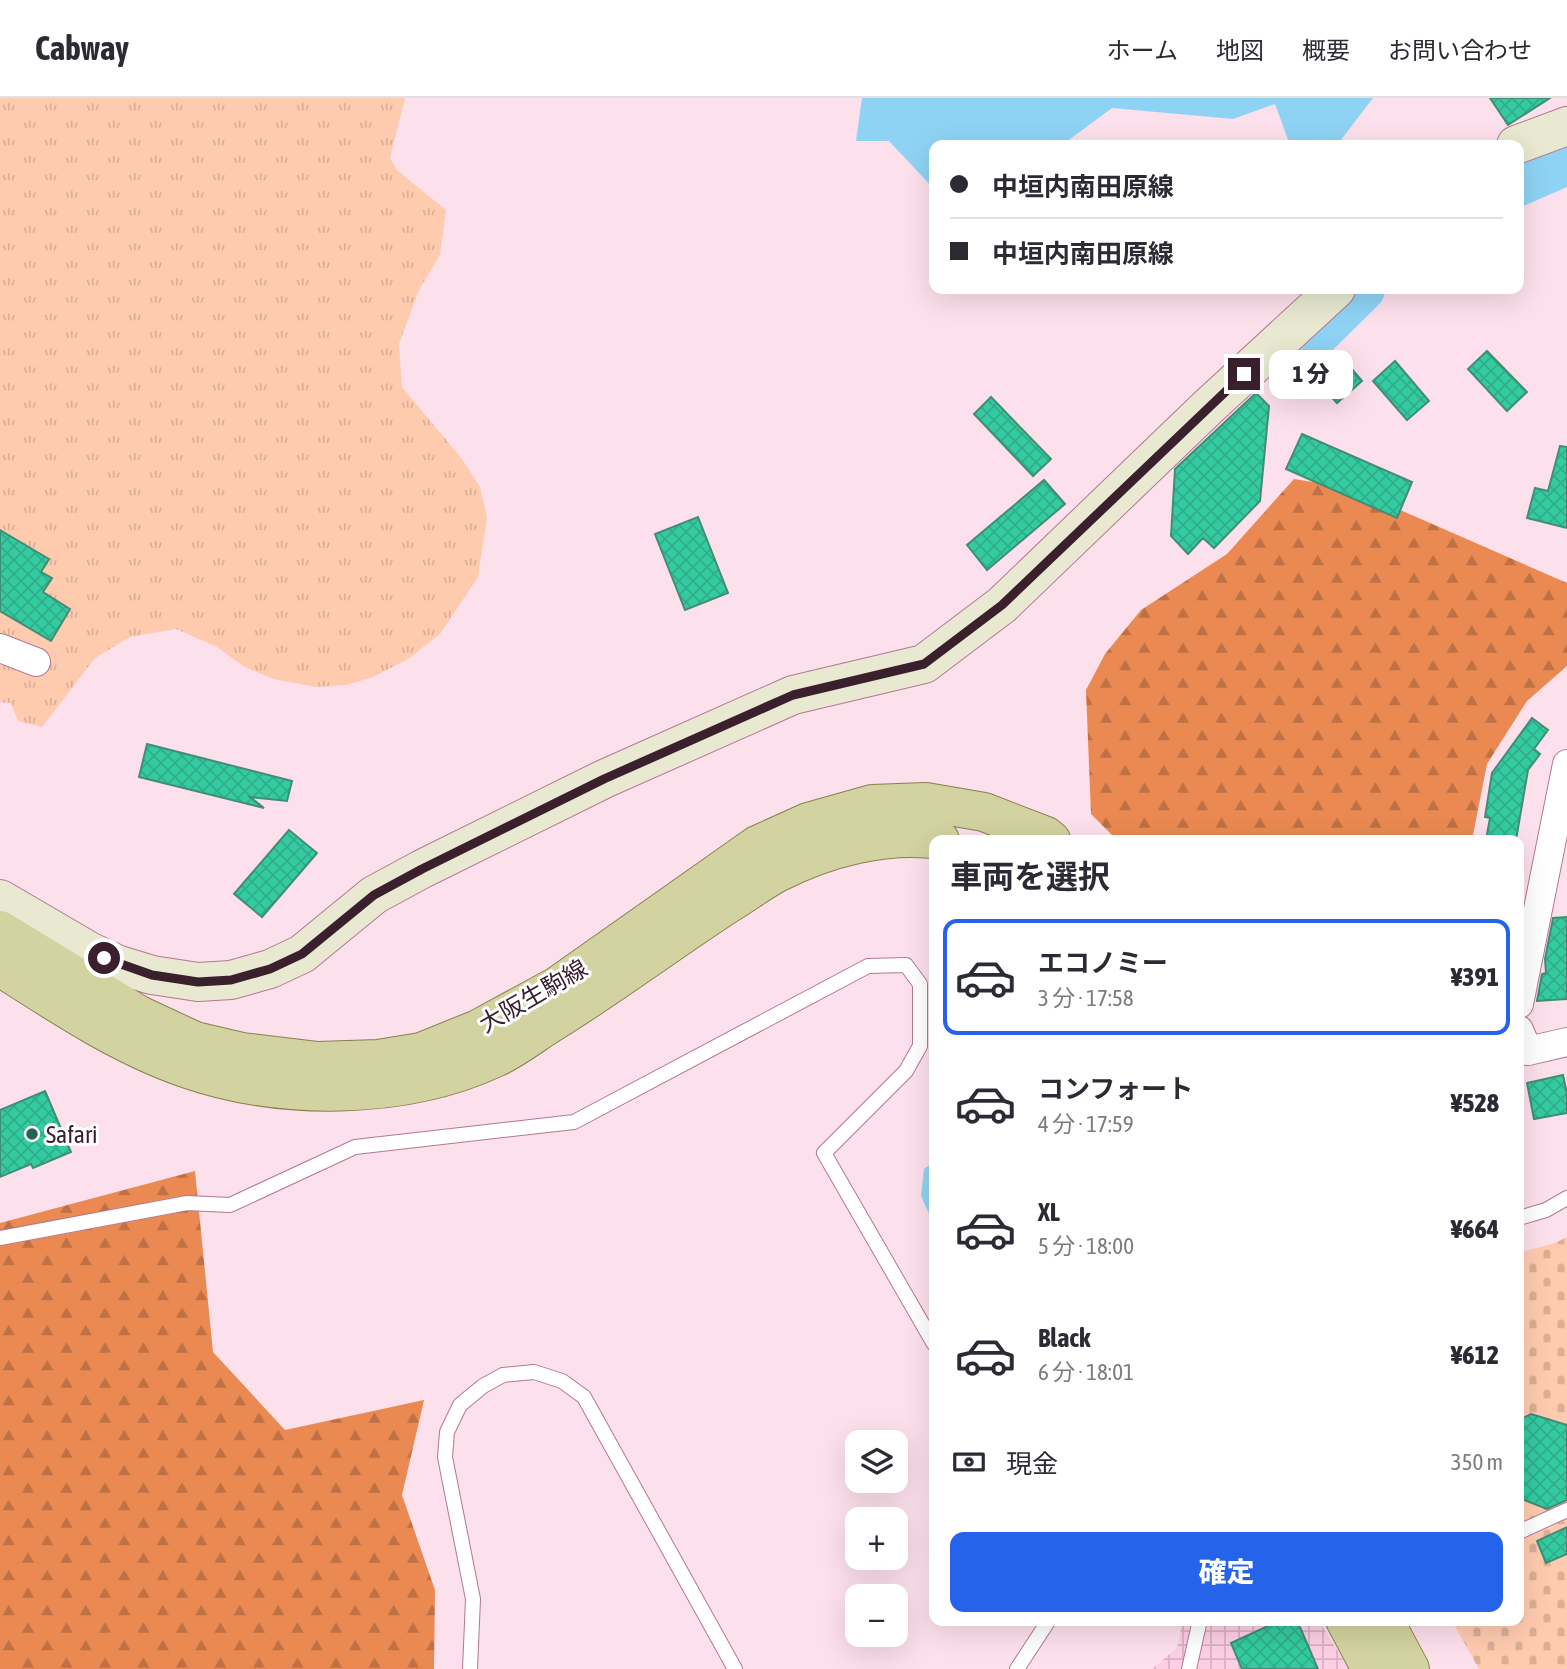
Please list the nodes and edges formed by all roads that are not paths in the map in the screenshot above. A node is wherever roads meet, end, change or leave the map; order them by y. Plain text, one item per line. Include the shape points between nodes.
1 (1567, 126) edge
2 (1524, 142) edge
3 (1331, 294) edge
4 (0, 648) edge
5 (36, 662) dead end
6 (1567, 764) edge
7 (1043, 835) edge
8 (929, 839) edge
9 (1555, 888) edge
10 (0, 899) edge
11 (0, 930) edge
12 (0, 967) edge
13 (1524, 988) edge
14 (1524, 1042) edge
15 (1567, 1042) edge
16 (1567, 1198) edge
17 (1524, 1217) edge
18 (0, 1238) edge
19 (929, 1335) edge
20 (1567, 1510) edge
21 (1524, 1530) edge
22 (1045, 1626) edge
23 (1199, 1626) edge
24 (1348, 1626) edge
25 (1387, 1626) edge
26 (470, 1669) edge
27 (735, 1669) edge
28 (1017, 1669) edge
29 (1189, 1669) edge
30 (1371, 1669) edge
31 (1410, 1669) edge

1 - 2 main road
3 - 10 main road via 1002,605 924,664 793,695 604,779 374,895 302,954 270,969 231,980 198,982 152,975 89,951
4 - 5 street
6 - 9 street
7 - 11 main road, 大阪生駒線 via 984,812 926,802 872,804 808,821 757,845 557,986 478,1029 421,1052 378,1059 318,1061 195,1041 139,1015
8 - 12 main road, 大阪生駒線 via 878,840 821,854 777,873 495,1058 434,1079 382,1089 326,1093 237,1083 183,1068 60,1005
9 - 13 street
14 - 15 street via 1528,1051
16 - 17 lane
18 - 19 lane via 187,1203 230,1205 355,1147 574,1122 868,966 906,965 920,984 920,1046 906,1071 824,1153
20 - 21 lane
22 - 28 lane
23 - 29 lane
24 - 30 main road
25 - 31 main road
26 - 27 lane via 473,1599 445,1457 447,1432 460,1405 483,1386 503,1375 534,1372 562,1381 584,1396

